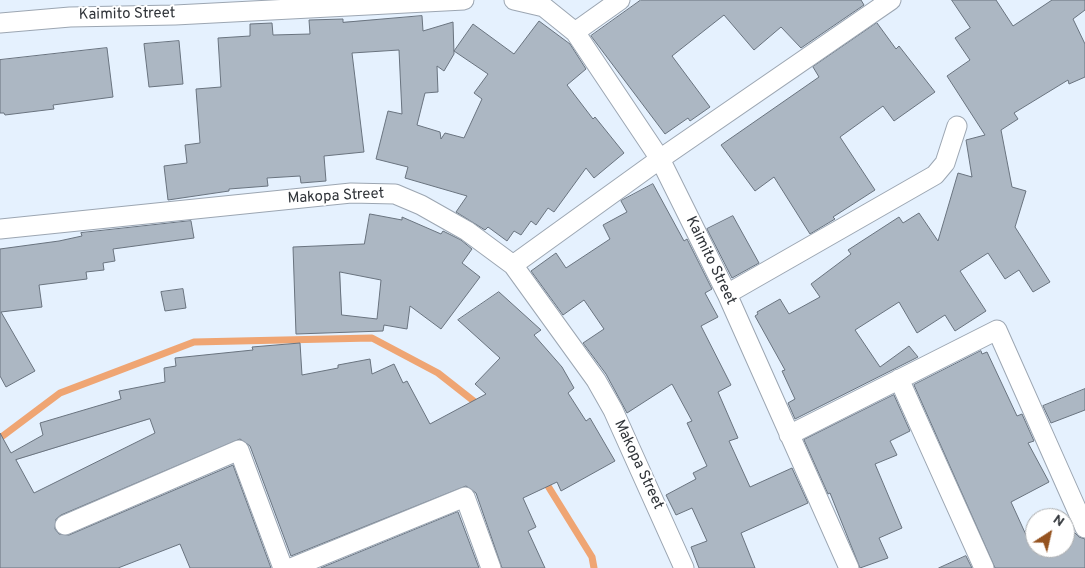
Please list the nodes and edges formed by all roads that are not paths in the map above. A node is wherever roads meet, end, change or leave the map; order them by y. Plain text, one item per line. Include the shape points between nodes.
1 (436, 0) edge
2 (464, 0) edge
3 (514, 0) edge
4 (620, 0) edge
5 (890, 0) edge
6 (357, 2) edge
7 (247, 5) edge
8 (0, 23) edge
9 (575, 32) junction
10 (957, 126) dead end
11 (660, 159) junction
12 (0, 229) edge
13 (513, 265) junction
14 (726, 294) junction
15 (899, 380) junction
16 (788, 435) junction
17 (65, 525) dead end
18 (1085, 528) edge
19 (318, 563) edge
20 (283, 568) edge
21 (291, 568) edge
22 (491, 568) edge
23 (684, 568) edge
24 (849, 568) edge
25 (984, 568) edge

1 - 2 street, Kaimito Street
1 - 6 street, Kaimito Street
3 - 9 street, Kaimito Street via 544,7
4 - 9 street
5 - 11 street
6 - 7 street, Kaimito Street
7 - 8 street, Kaimito Street via 175,15 70,16
9 - 11 street, Kaimito Street
10 - 14 street via 945,164 935,175
11 - 13 street
11 - 14 street, Kaimito Street
12 - 13 street, Makopa Street via 374,192 395,194 422,206 466,231
13 - 23 street, Makopa Street via 604,395
14 - 16 street, Kaimito Street
15 - 16 street
15 - 18 street via 997,330
15 - 25 street
16 - 24 street, Kaimito Street
17 - 20 street via 239,450
19 - 21 street
19 - 22 street via 465,497

